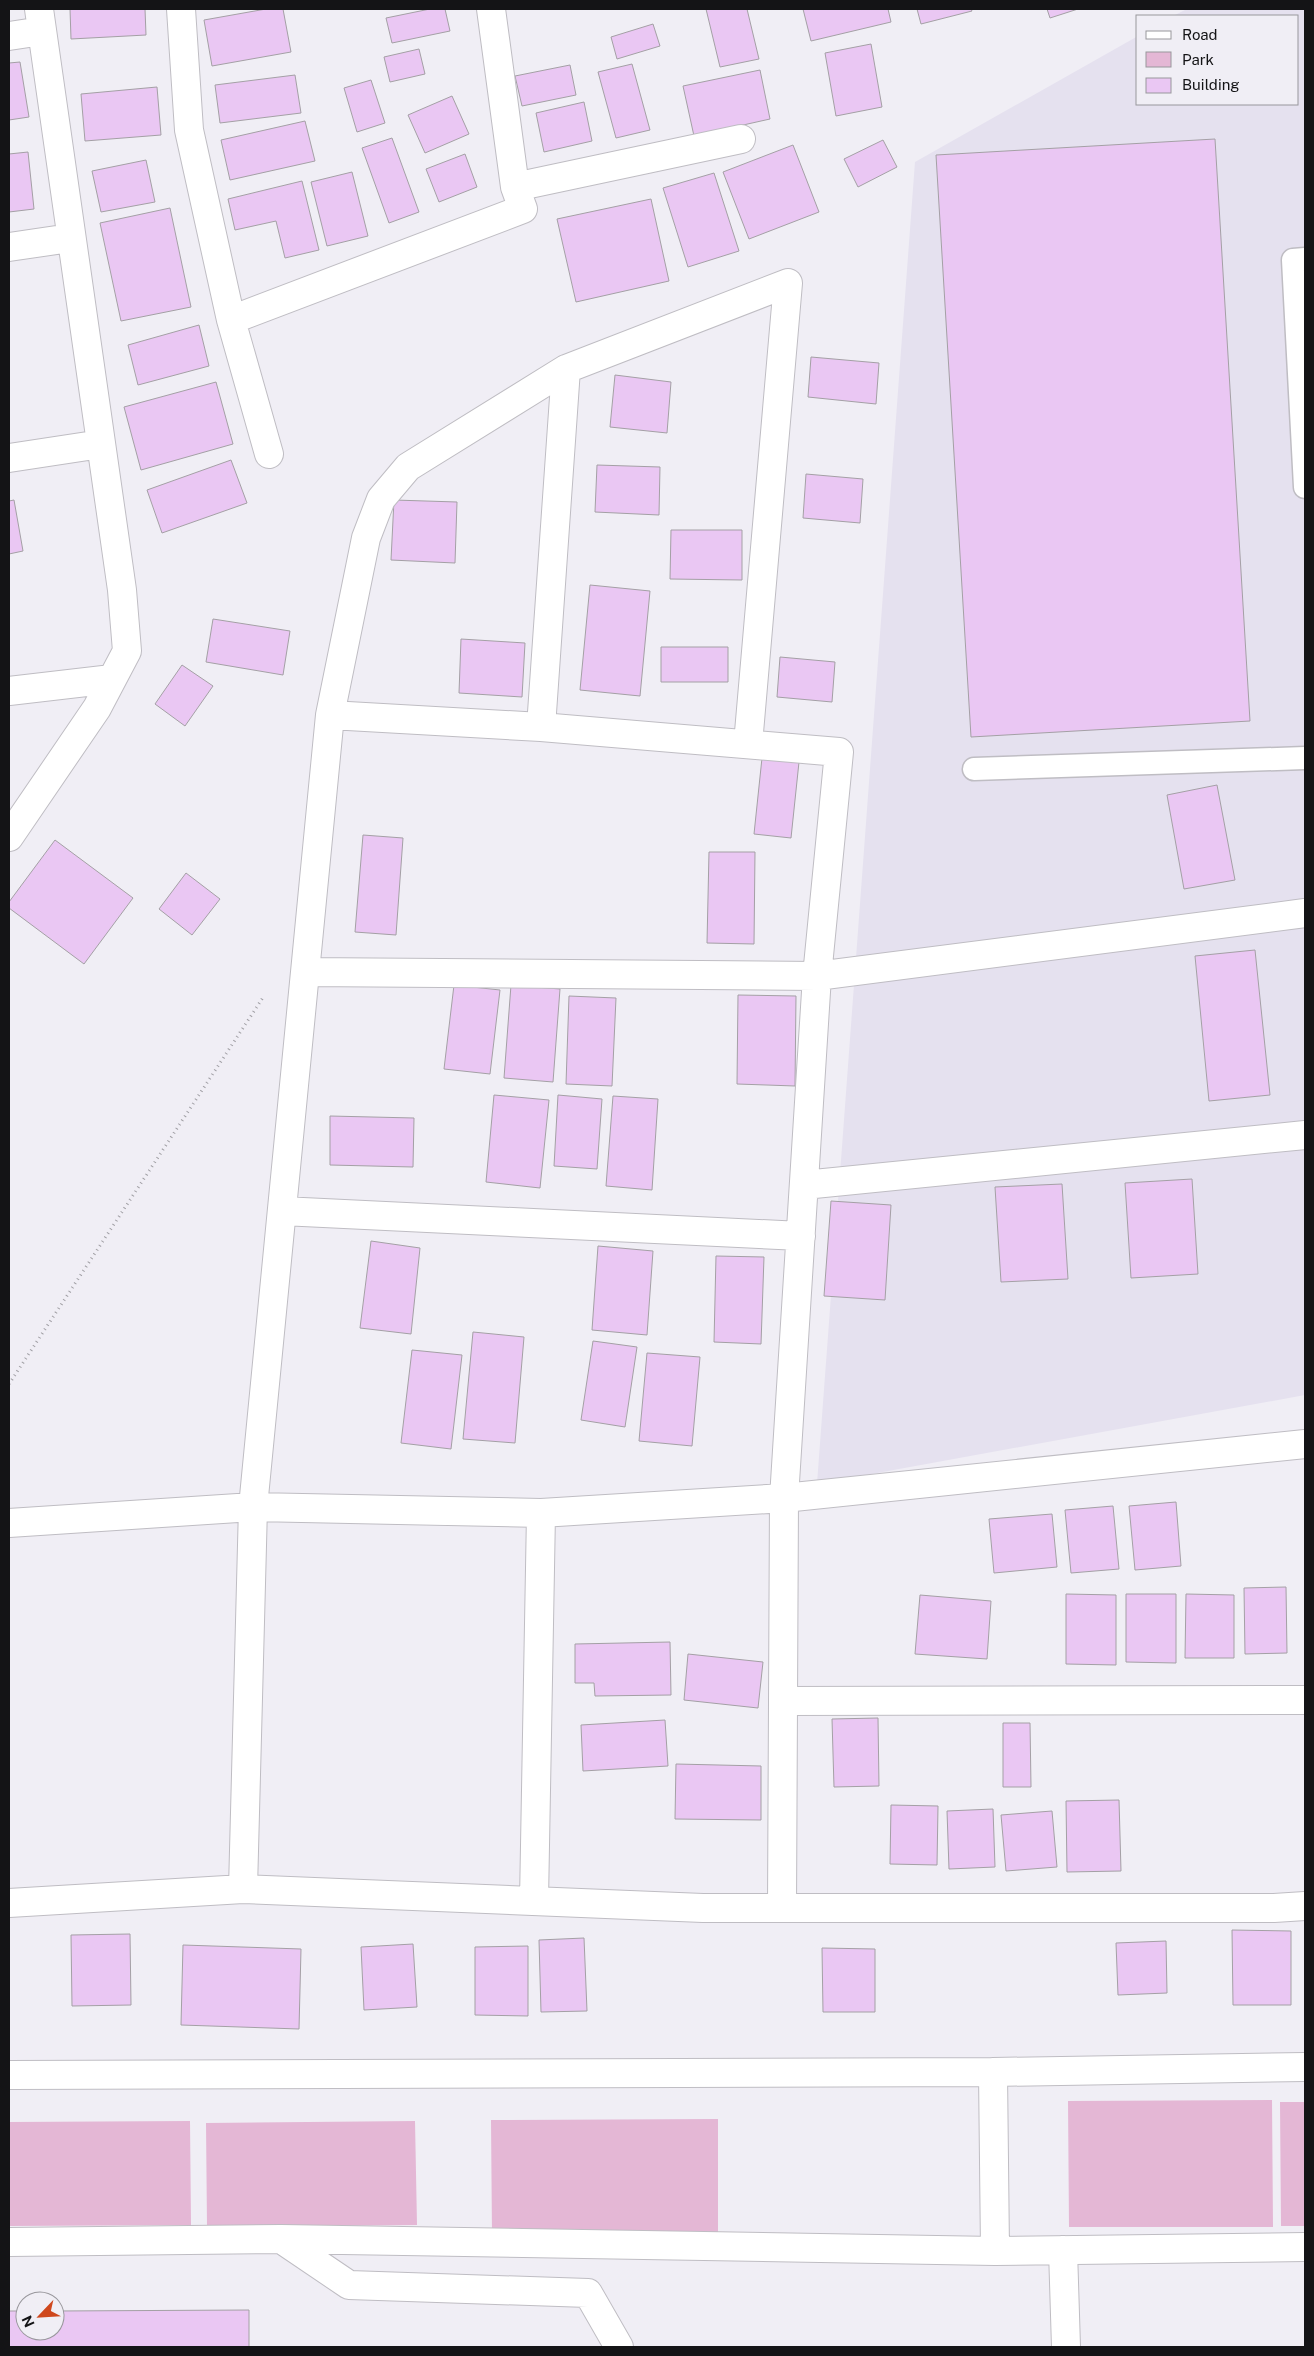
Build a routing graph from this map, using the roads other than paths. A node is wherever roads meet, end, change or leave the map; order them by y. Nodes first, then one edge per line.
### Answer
1 (181, 9) edge
2 (491, 9) edge
3 (40, 20) edge
4 (9, 36) edge
5 (741, 139) dead end
6 (515, 187) junction
7 (70, 238) junction
8 (9, 247) edge
9 (1305, 259) edge
10 (231, 320) junction
11 (566, 369) junction
12 (101, 444) junction
13 (269, 454) dead end
14 (9, 458) edge
15 (1305, 486) edge
16 (112, 679) junction
17 (9, 691) edge
18 (330, 714) junction
19 (541, 727) junction
20 (748, 744) junction
21 (1305, 758) edge
22 (974, 769) dead end
23 (9, 837) edge
24 (1305, 913) edge
25 (305, 972) junction
26 (817, 976) junction
27 (1305, 1135) edge
28 (804, 1185) junction
29 (282, 1211) junction
30 (800, 1236) junction
31 (1305, 1444) edge
32 (784, 1498) junction
33 (253, 1508) junction
34 (541, 1513) junction
35 (9, 1523) edge
36 (1305, 1700) edge
37 (784, 1701) junction
38 (243, 1889) junction
39 (534, 1901) junction
40 (9, 1903) edge
41 (1305, 1906) edge
42 (782, 1908) junction
43 (1305, 2067) edge
44 (993, 2072) junction
45 (9, 2075) edge
46 (282, 2239) junction
47 (9, 2242) edge
48 (1305, 2246) edge
49 (1063, 2250) junction
50 (995, 2252) junction
51 (619, 2347) edge
52 (1066, 2347) edge

1 - 10 street
2 - 6 street
3 - 4 street
3 - 7 street
5 - 6 street
6 - 10 street
7 - 8 street
7 - 12 street
9 - 15 lane
10 - 13 street
11 - 18 street
11 - 19 street
11 - 20 street
12 - 14 street
12 - 16 street
16 - 17 street
16 - 23 street
18 - 19 street
18 - 25 street
19 - 20 street
20 - 26 street
21 - 22 lane
24 - 26 street
25 - 26 street
25 - 29 street
26 - 28 street
27 - 28 street
28 - 30 street
29 - 30 street
29 - 33 street
30 - 32 street
31 - 32 street
32 - 34 street
32 - 37 street
33 - 34 street
33 - 35 street
33 - 38 street
34 - 39 street
36 - 37 street
37 - 42 street
38 - 39 street
38 - 40 street
39 - 42 street
41 - 42 street
43 - 44 street
44 - 45 street
44 - 50 street
46 - 47 street
46 - 50 street
46 - 51 street
48 - 49 street
49 - 50 street
49 - 52 street

